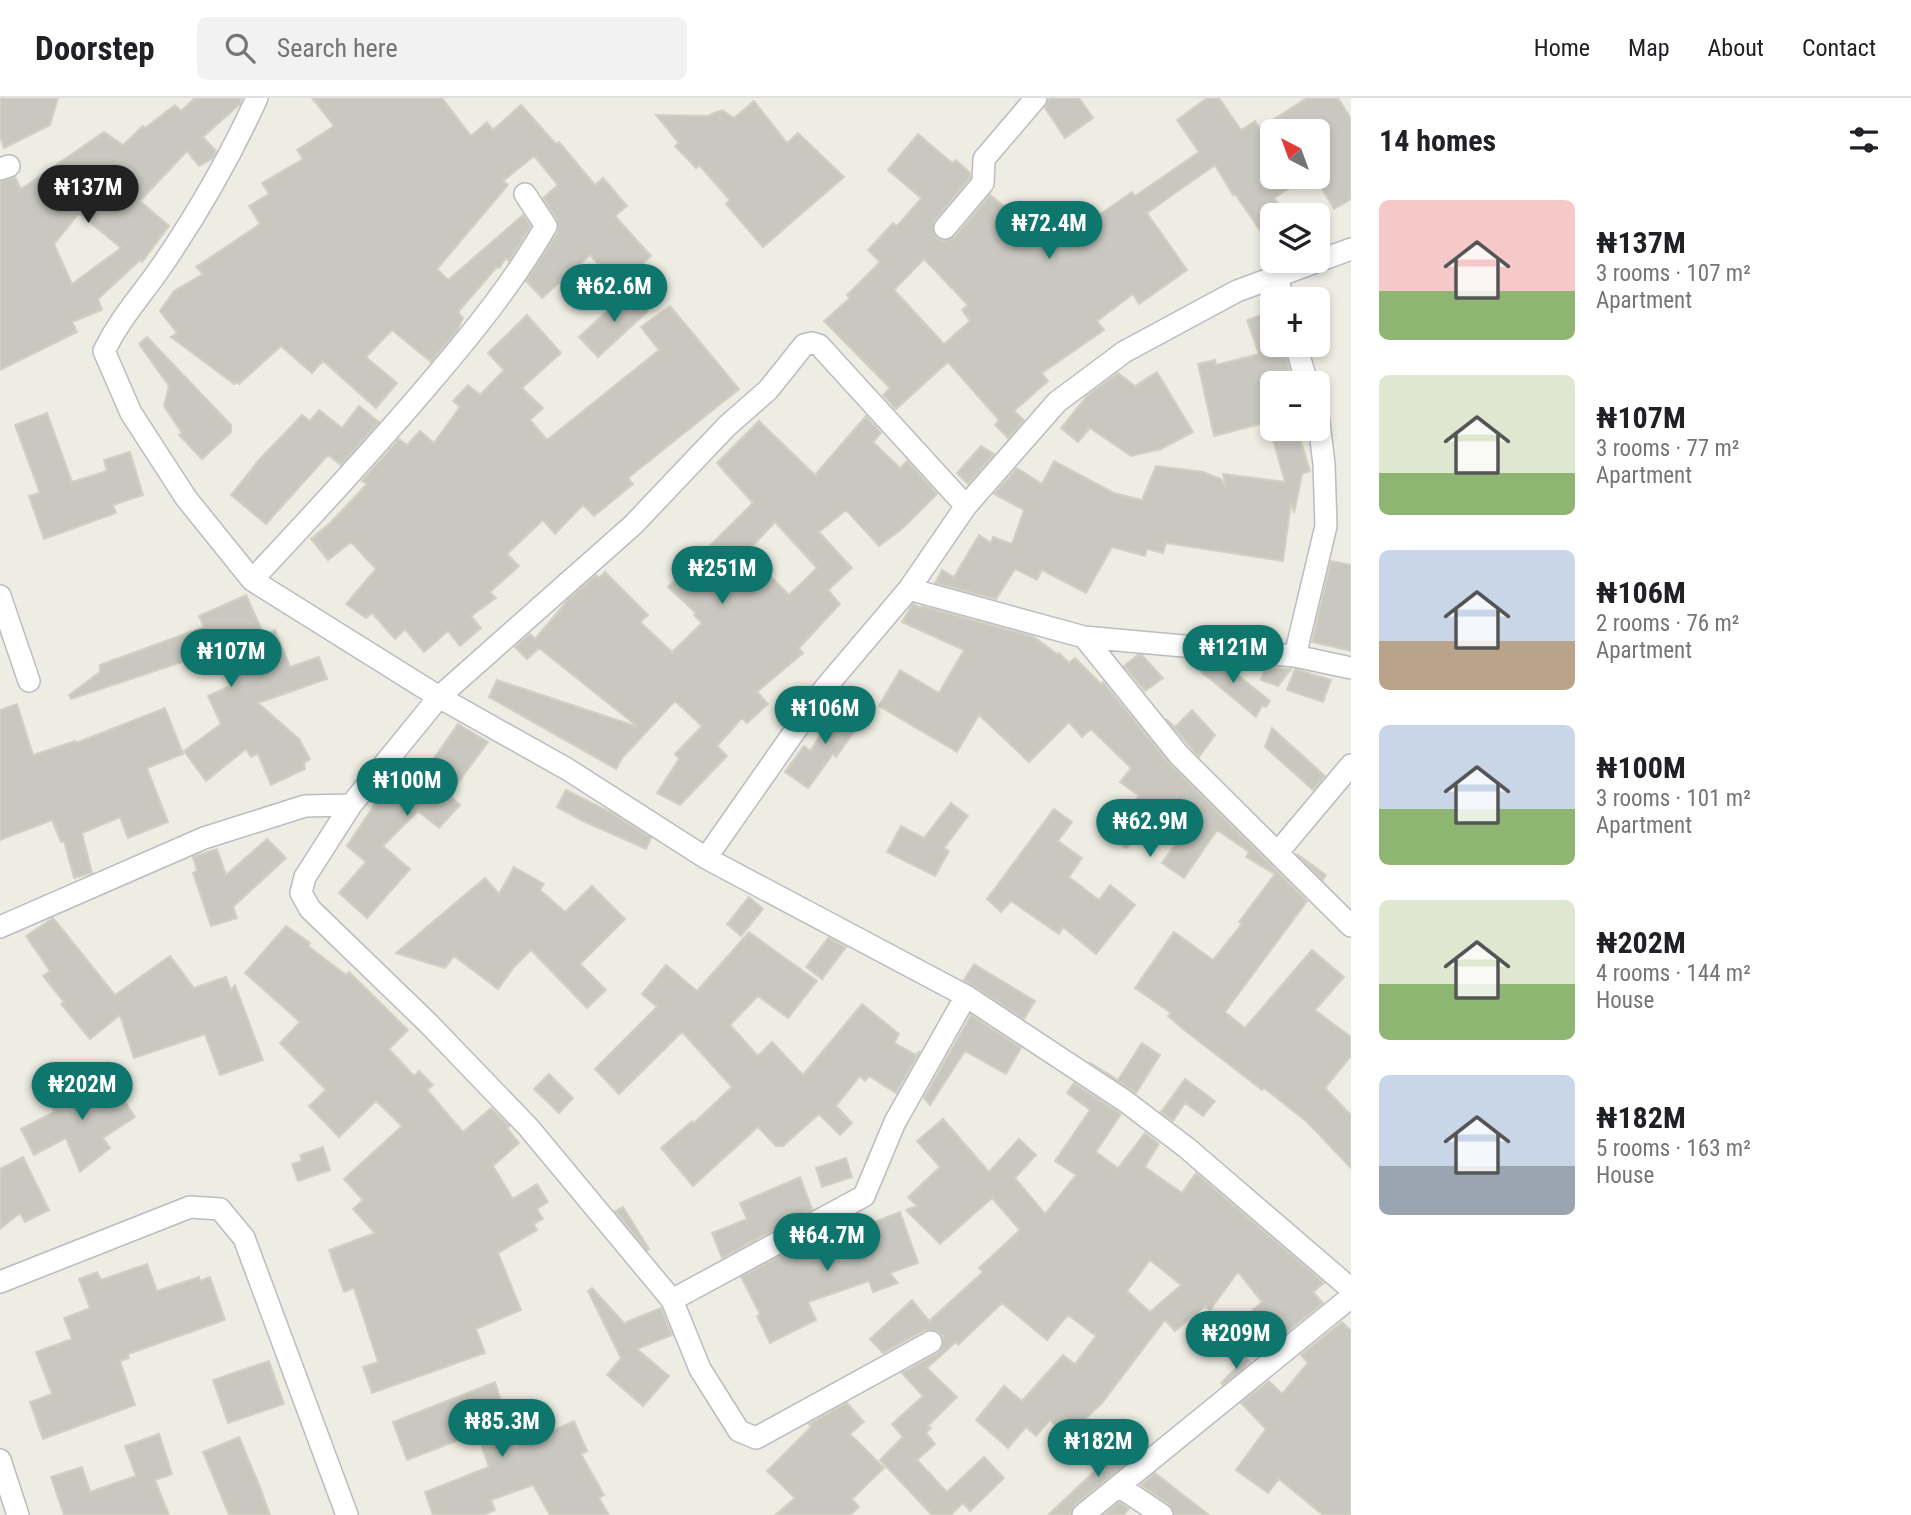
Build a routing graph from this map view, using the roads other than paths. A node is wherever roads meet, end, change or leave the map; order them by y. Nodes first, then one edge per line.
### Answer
1 (257, 98) edge
2 (1036, 98) edge
3 (525, 194) dead end
4 (945, 228) dead end
5 (1351, 249) edge
6 (1277, 275) junction
7 (1280, 287) edge
8 (1321, 441) edge
9 (966, 506) junction
10 (252, 580) junction
11 (909, 589) junction
12 (0, 596) edge
13 (1084, 637) junction
14 (1295, 656) junction
15 (1351, 667) edge
16 (29, 681) dead end
17 (439, 697) junction
18 (1351, 765) edge
19 (351, 805) junction
20 (1278, 852) junction
21 (706, 858) junction
22 (1351, 926) edge
23 (0, 927) edge
24 (966, 996) junction
25 (0, 1282) edge
26 (1351, 1289) edge
27 (1351, 1297) edge
28 (672, 1300) junction
29 (931, 1342) dead end
30 (0, 1460) edge
31 (1120, 1487) junction
32 (18, 1515) edge
33 (347, 1515) edge
34 (1083, 1515) edge
35 (1162, 1515) edge

1 - 10 street
2 - 4 street
3 - 10 street
5 - 6 street
6 - 7 street
6 - 9 street
8 - 14 street
9 - 11 street
9 - 17 street
10 - 17 street
11 - 13 street
11 - 21 street
12 - 16 street
13 - 14 street
13 - 20 street
14 - 15 street
17 - 19 street
17 - 21 street
18 - 20 street
19 - 23 street
19 - 28 street
20 - 22 street
21 - 24 street
24 - 26 street
24 - 28 street
25 - 33 street
27 - 31 street
28 - 29 street
30 - 32 street
31 - 34 street
31 - 35 street

